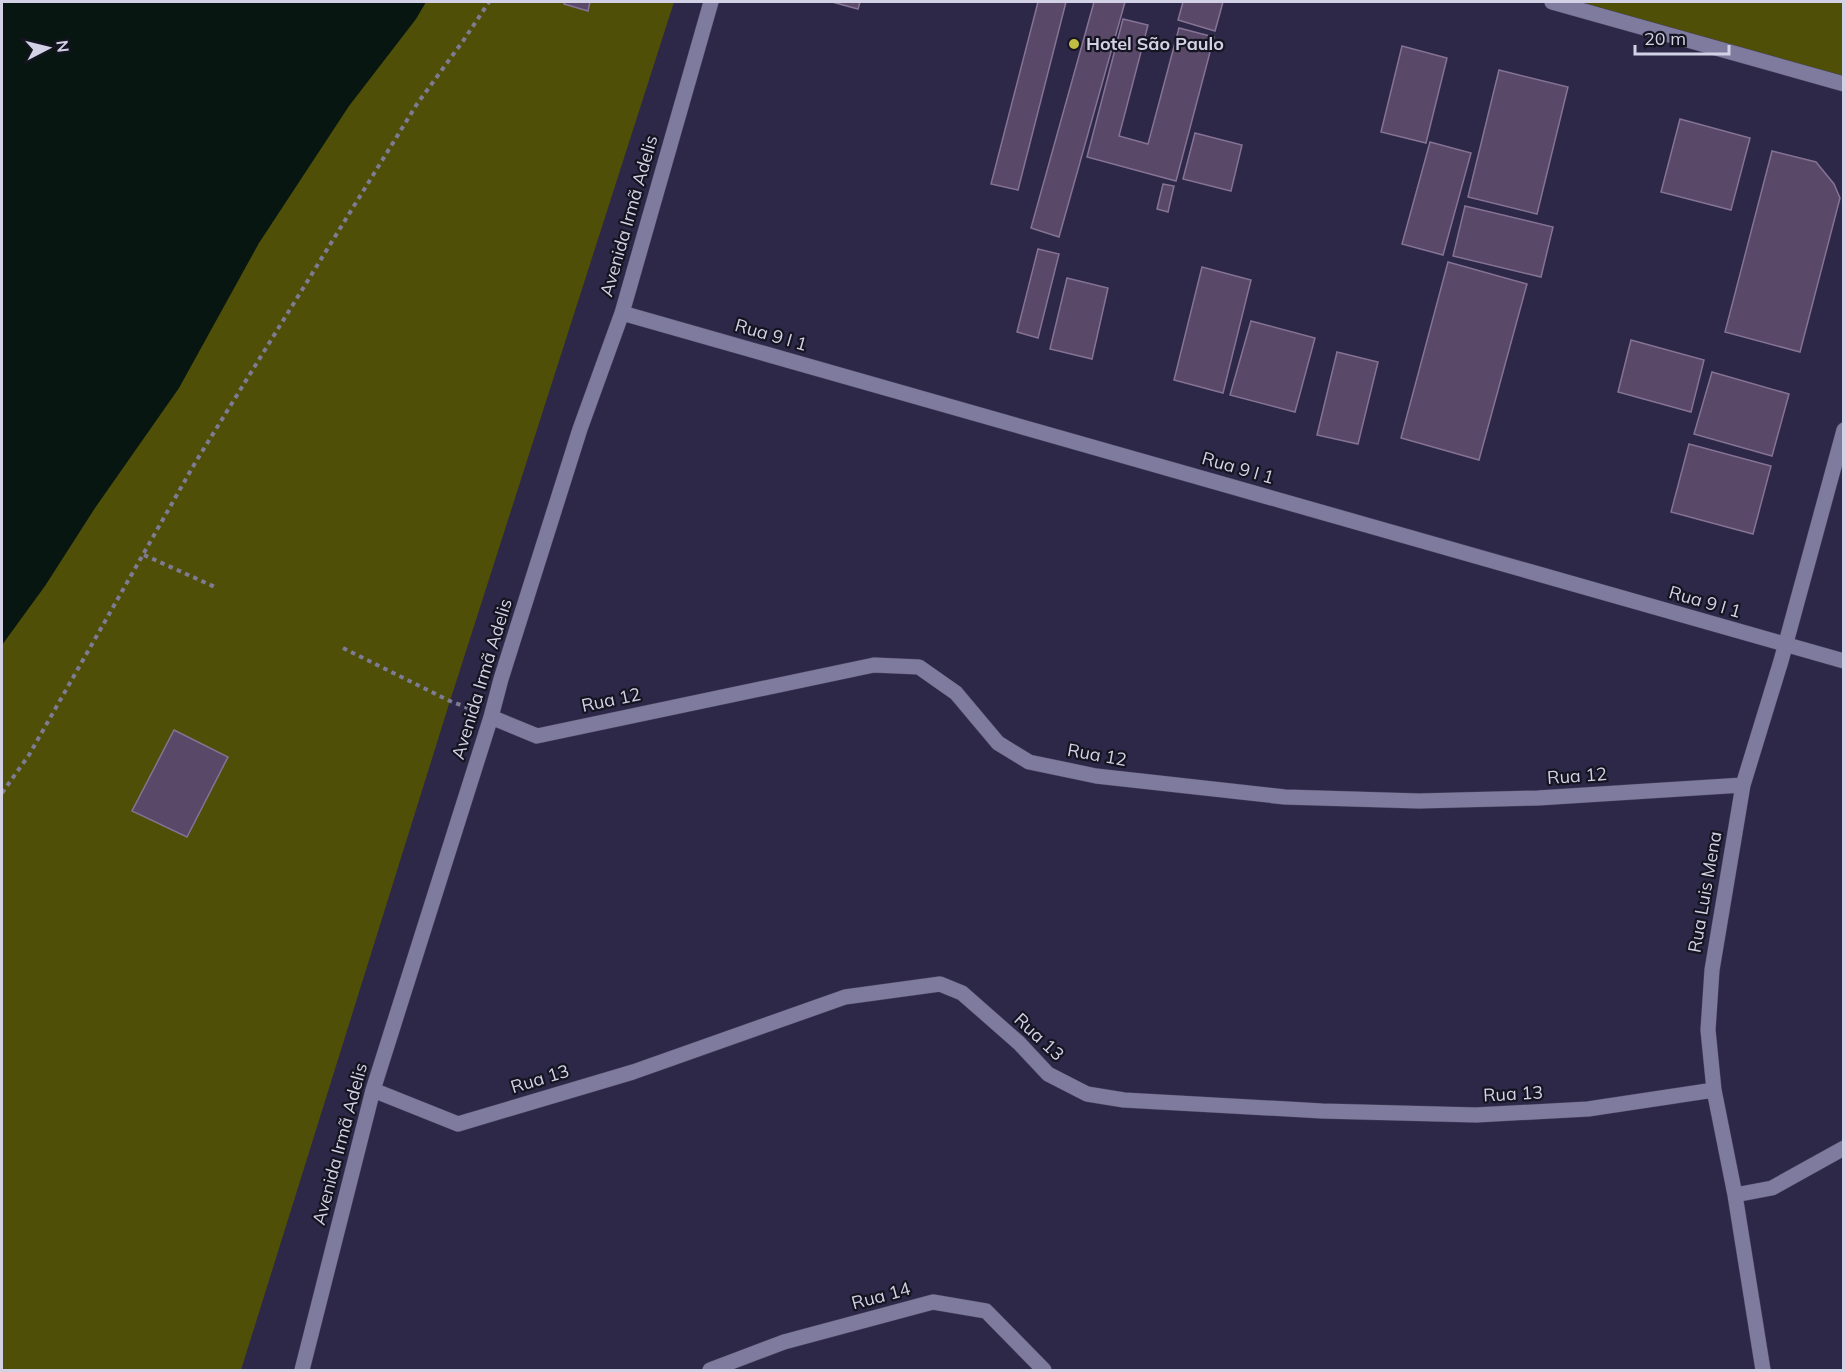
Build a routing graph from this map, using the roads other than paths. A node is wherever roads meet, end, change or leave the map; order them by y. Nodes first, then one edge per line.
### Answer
1 (711, 2) edge
2 (1552, 2) edge
3 (1844, 84) edge
4 (622, 313) junction
5 (1844, 430) edge
6 (1786, 645) junction
7 (1844, 661) edge
8 (491, 717) junction
9 (1743, 785) junction
10 (373, 1090) junction
11 (1714, 1090) junction
12 (1844, 1148) edge
13 (1735, 1195) junction
14 (302, 1371) edge
15 (710, 1371) edge
16 (1044, 1371) edge
17 (1762, 1371) edge

1 - 4 street, Avenida Irmã Adelis
2 - 3 street
4 - 6 street, Rua 9 I 1
4 - 8 street, Avenida Irmã Adelis
5 - 6 street, Rua Luis Mena
6 - 7 street, Rua 9 I 1
6 - 9 street, Rua Luis Mena
8 - 9 street, Rua 12
8 - 10 street, Avenida Irmã Adelis
9 - 11 street, Rua Luis Mena
10 - 11 street, Rua 13
10 - 14 street, Avenida Irmã Adelis
11 - 13 street, Rua Luis Mena
12 - 13 street
13 - 17 street, Rua Luis Mena
15 - 16 street, Rua 14

